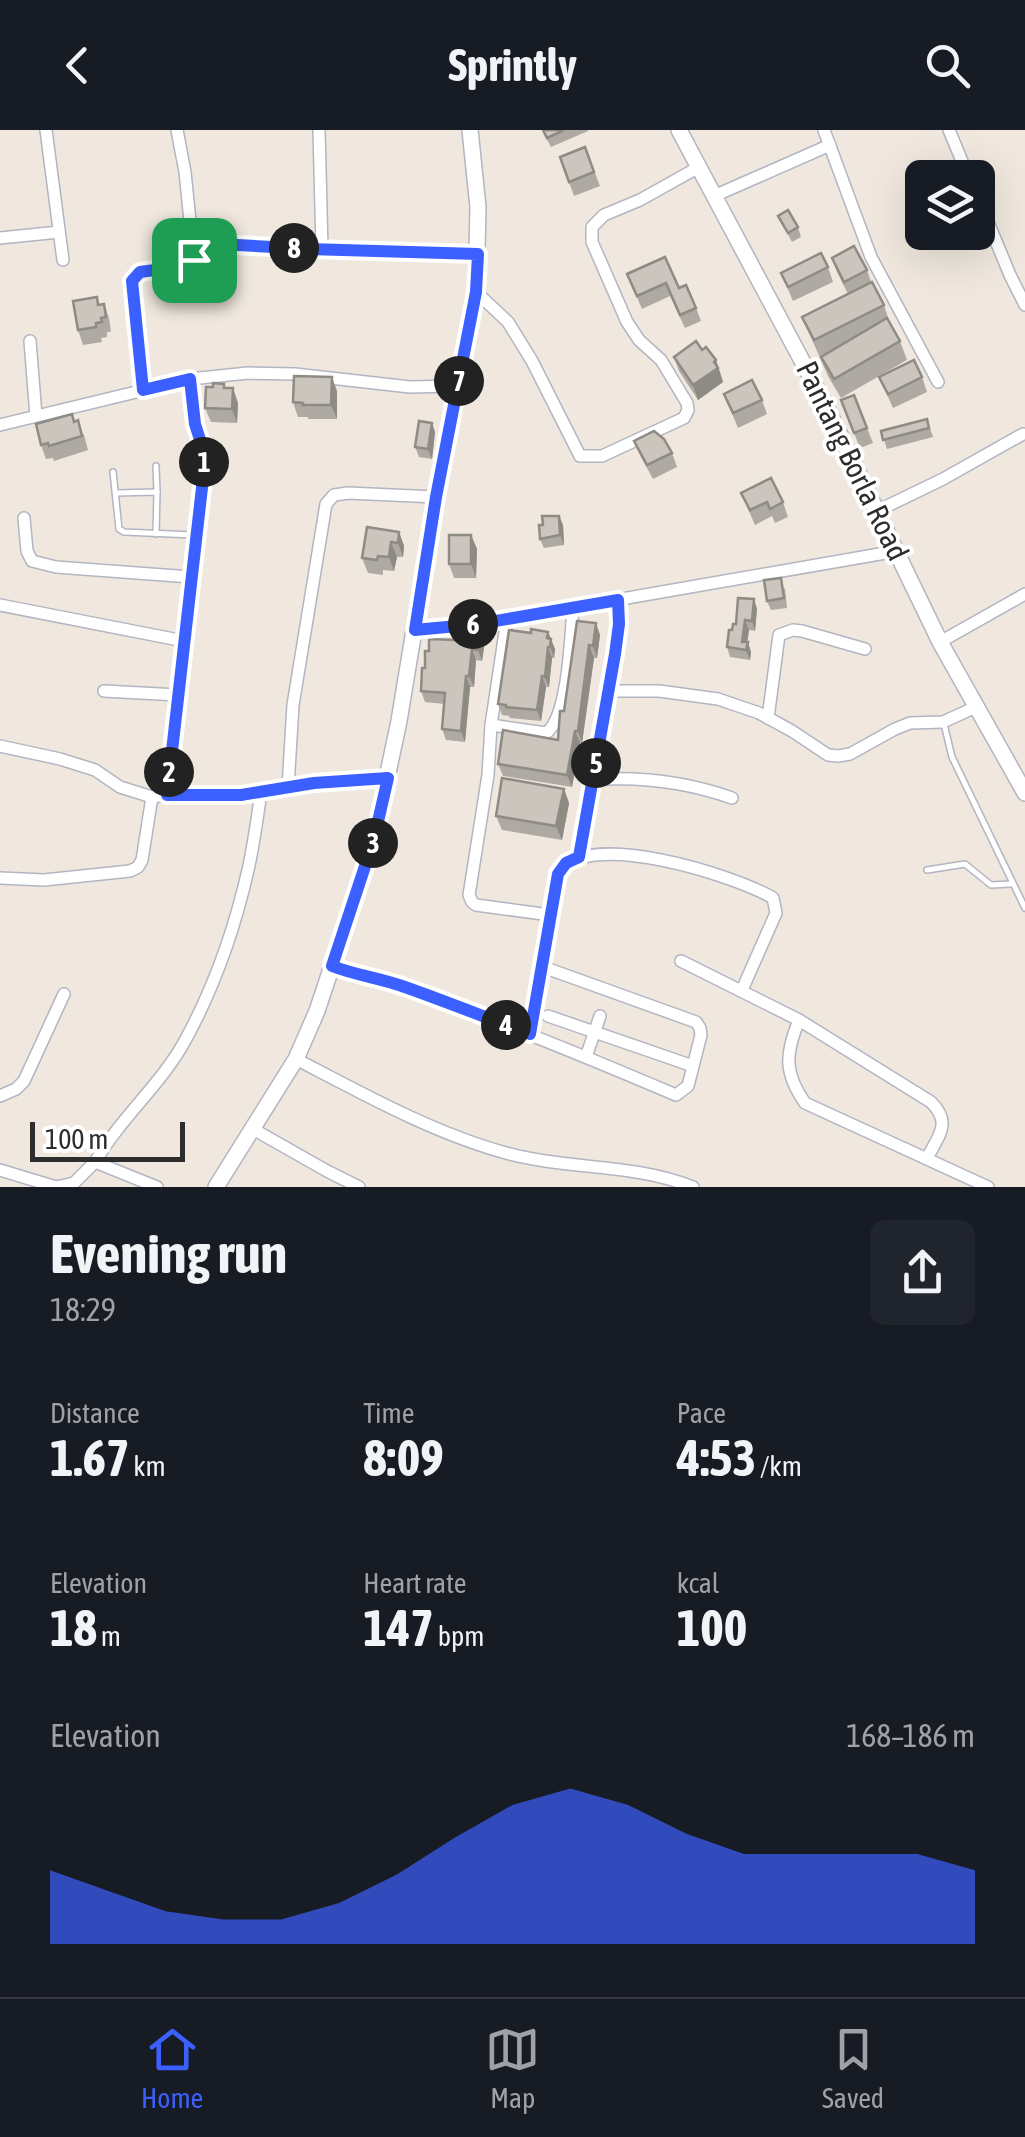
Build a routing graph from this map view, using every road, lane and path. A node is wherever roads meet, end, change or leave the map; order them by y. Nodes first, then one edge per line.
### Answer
1 (46, 130) edge
2 (178, 130) edge
3 (319, 130) edge
4 (470, 130) edge
5 (679, 130) edge
6 (824, 130) edge
7 (949, 130) edge
8 (830, 145) junction
9 (962, 160) edge
10 (699, 168) junction
11 (714, 196) junction
12 (59, 232) junction
13 (0, 238) edge
14 (995, 239) edge
15 (192, 246) junction
16 (322, 249) junction
17 (478, 254) junction
18 (63, 260) dead end
19 (476, 292) junction
20 (1025, 305) edge
21 (30, 341) dead end
22 (190, 379) junction
23 (938, 382) dead end
24 (458, 386) junction
25 (143, 390) junction
26 (36, 416) junction
27 (0, 425) edge
28 (1023, 434) edge
29 (156, 466) dead end
30 (113, 472) dead end
31 (157, 492) junction
32 (116, 493) junction
33 (436, 497) junction
34 (877, 511) junction
35 (24, 518) dead end
36 (156, 534) junction
37 (197, 536) junction
38 (897, 551) junction
39 (190, 578) junction
40 (1025, 594) edge
41 (618, 600) junction
42 (0, 606) edge
43 (574, 607) junction
44 (508, 619) junction
45 (415, 630) junction
46 (184, 641) junction
47 (940, 642) junction
48 (865, 649) dead end
49 (104, 691) dead end
50 (609, 691) junction
51 (178, 696) junction
52 (978, 706) junction
53 (768, 718) junction
54 (944, 722) junction
55 (491, 726) junction
56 (0, 746) edge
57 (388, 778) junction
58 (592, 780) junction
59 (288, 787) junction
60 (1025, 792) edge
61 (261, 793) junction
62 (167, 795) junction
63 (152, 798) junction
64 (732, 798) dead end
65 (579, 857) junction
66 (927, 870) dead end
67 (0, 878) edge
68 (1012, 884) junction
69 (1025, 908) edge
70 (550, 915) junction
71 (681, 960) dead end
72 (332, 966) junction
73 (543, 966) junction
74 (742, 990) junction
75 (64, 994) dead end
76 (548, 1016) dead end
77 (600, 1016) dead end
78 (799, 1020) junction
79 (594, 1033) junction
80 (530, 1034) junction
81 (586, 1057) junction
82 (296, 1060) junction
83 (693, 1066) junction
84 (0, 1096) edge
85 (252, 1129) junction
86 (927, 1158) junction
87 (95, 1162) junction
88 (0, 1170) edge
89 (333, 1181) edge
90 (157, 1187) edge
91 (216, 1187) edge
92 (360, 1187) edge
93 (693, 1187) edge
94 (988, 1187) edge

1 - 12 street
2 - 15 street
3 - 16 street
4 - 17 street
5 - 10 street, Pantang Borla Road
6 - 8 street
7 - 9 street
8 - 11 street
8 - 23 street
10 - 11 street, Pantang Borla Road
10 - 19 street
11 - 34 street, Pantang Borla Road
12 - 13 street
12 - 18 street
14 - 20 street
15 - 16 street
15 - 25 street
16 - 17 street
17 - 19 street
19 - 24 street
21 - 26 street
22 - 24 street
22 - 25 street
22 - 37 street
24 - 33 street
25 - 26 street
26 - 27 street
28 - 34 street
29 - 31 lane
30 - 32 lane
31 - 32 lane
31 - 36 lane
32 - 36 lane
33 - 45 street
33 - 59 street
34 - 38 street, Pantang Borla Road
35 - 39 street
36 - 37 lane
37 - 39 street
38 - 41 street
38 - 47 street, Pantang Borla Road
39 - 46 street
40 - 47 street
41 - 43 street
41 - 50 street
42 - 46 street
43 - 44 street
43 - 55 street
44 - 45 street
44 - 55 street
45 - 57 street
46 - 51 street
47 - 52 street, Pantang Borla Road
48 - 53 street
49 - 51 street
50 - 53 street
50 - 58 street
51 - 62 street
52 - 54 street
52 - 60 street, Pantang Borla Road
53 - 54 street
54 - 68 lane
55 - 70 street
56 - 63 street
57 - 59 street
57 - 72 street
58 - 64 street
58 - 65 street
59 - 61 street
61 - 62 street
61 - 87 street
62 - 63 street
63 - 67 street
65 - 70 street
65 - 74 street
66 - 68 lane
68 - 69 lane
70 - 73 street
71 - 74 street
72 - 80 street
72 - 82 street
73 - 80 street
73 - 83 street
74 - 78 street
75 - 84 street
76 - 79 street
77 - 79 street
78 - 86 street
78 - 86 street
79 - 81 street
79 - 83 street
80 - 81 street
81 - 83 street
82 - 85 street
82 - 93 street
85 - 89 street
85 - 91 street
86 - 94 street
87 - 88 street
87 - 90 street
89 - 92 street

